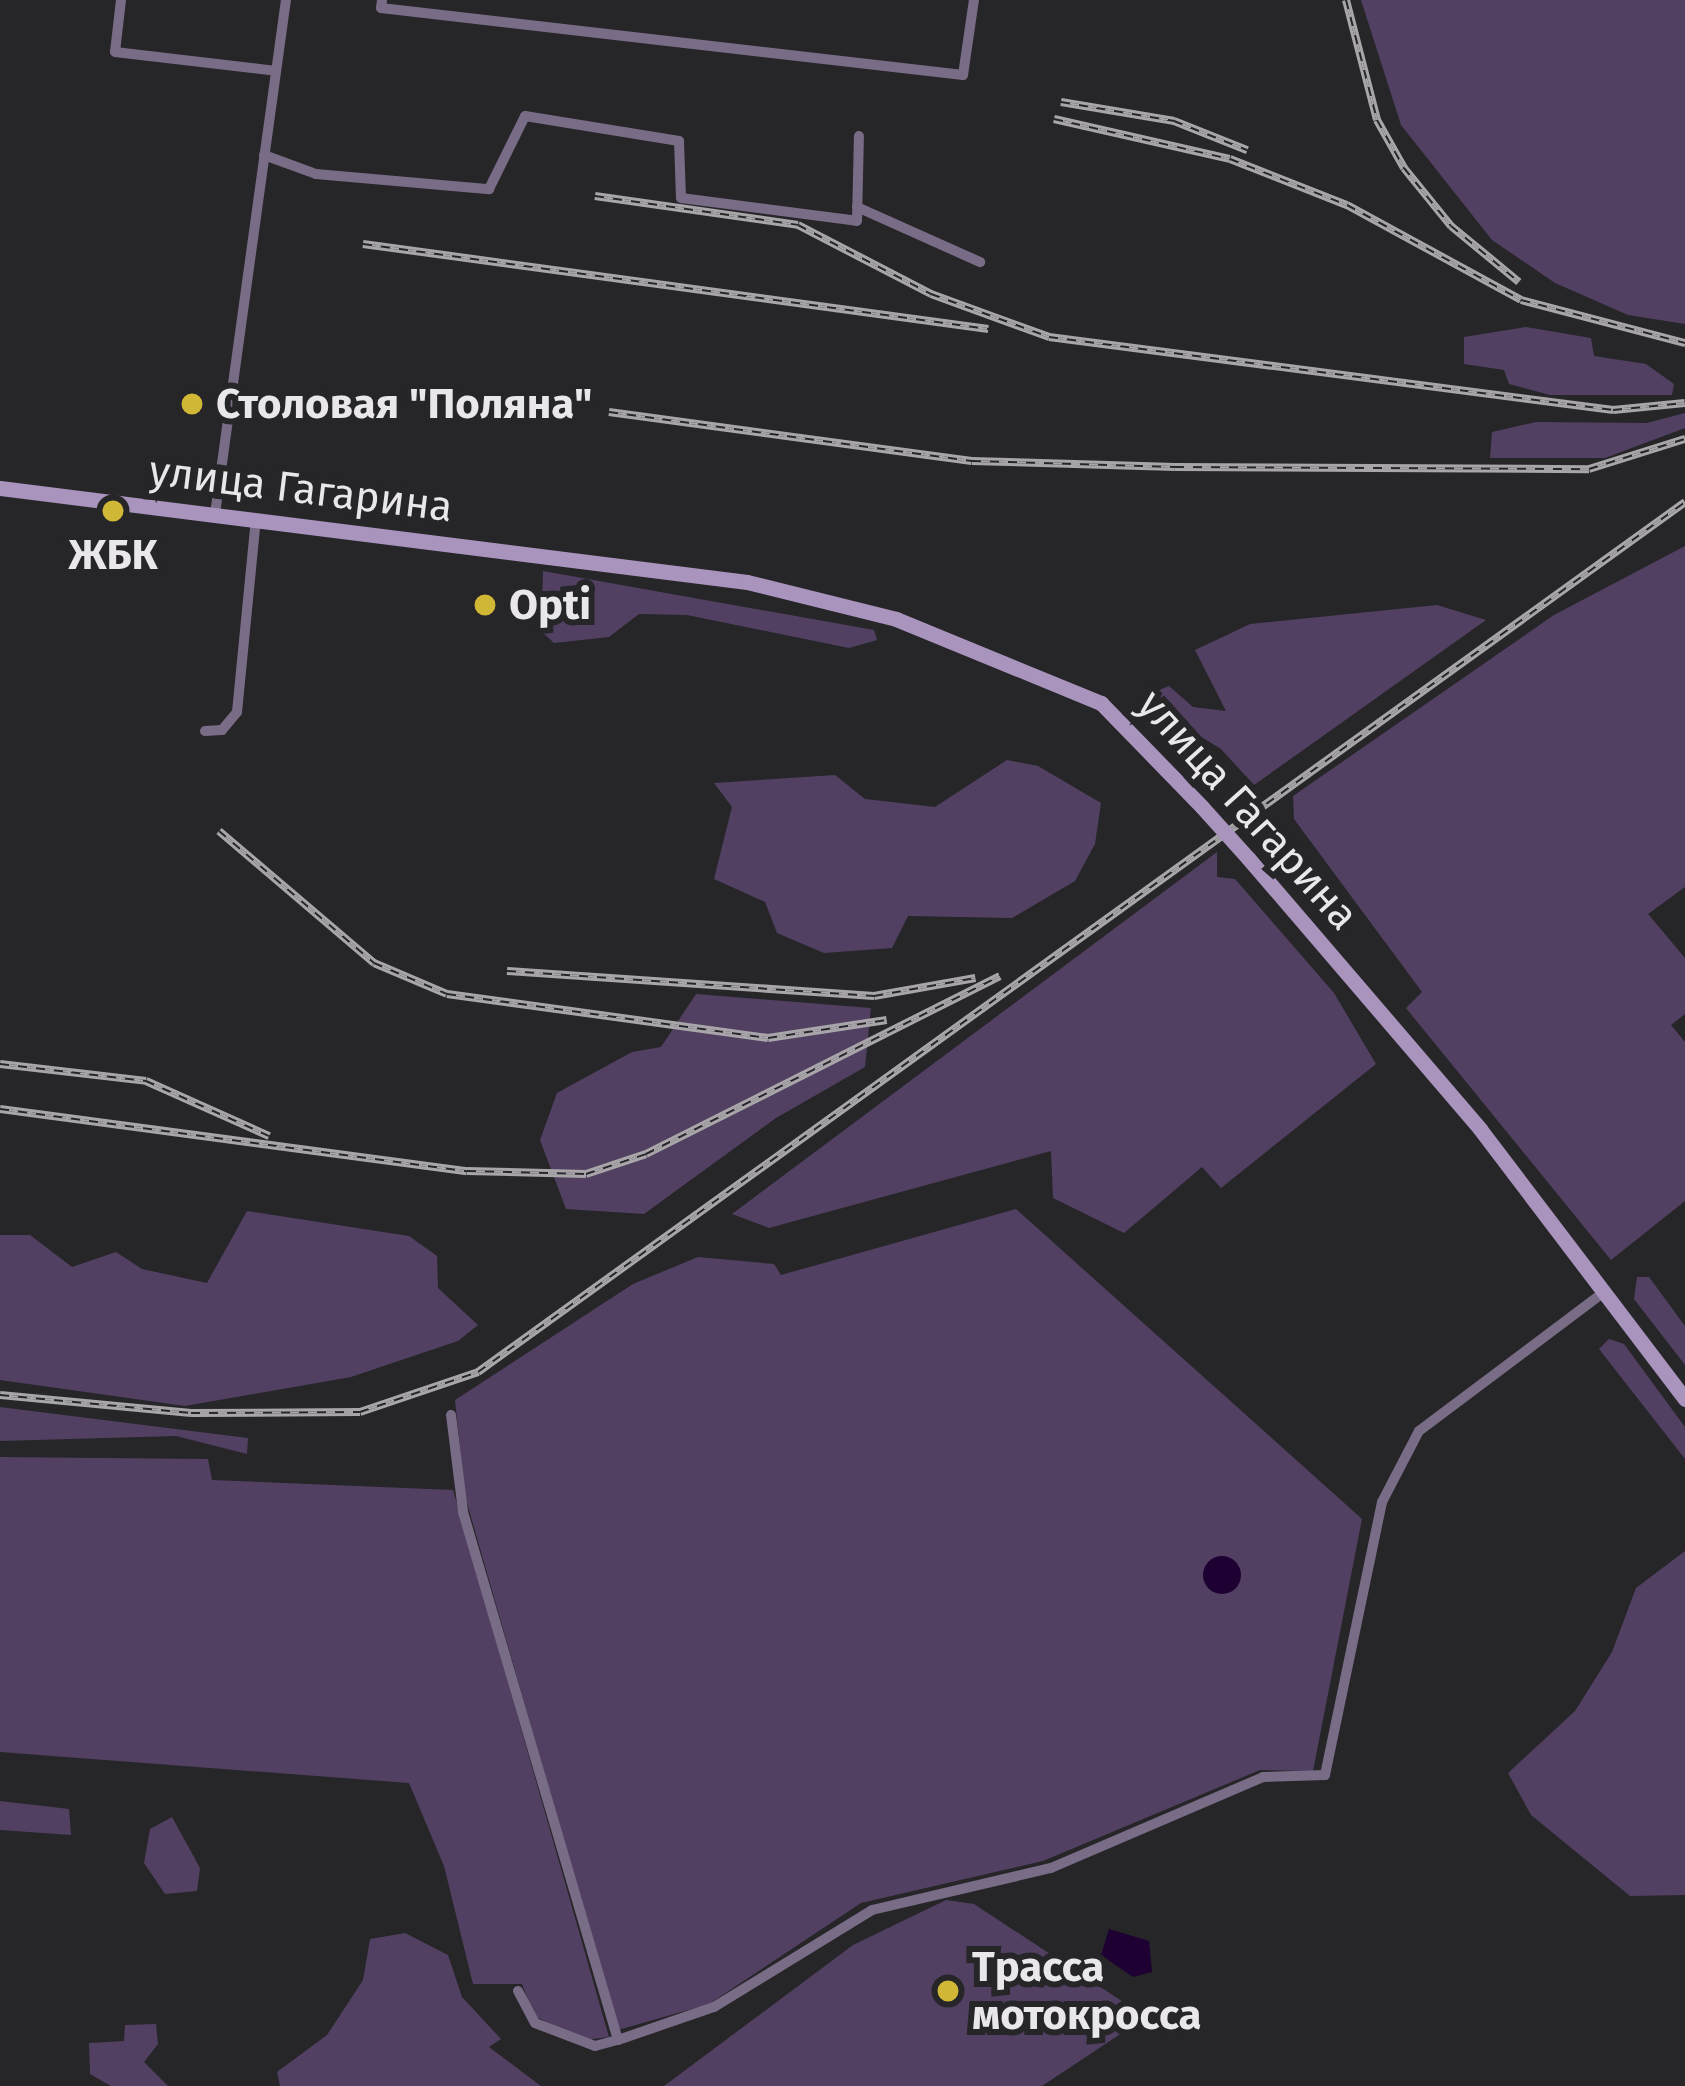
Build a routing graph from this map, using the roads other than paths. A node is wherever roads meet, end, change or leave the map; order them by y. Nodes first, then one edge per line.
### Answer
1 (121, 0) edge
2 (286, 0) edge
3 (382, 0) edge
4 (974, 0) edge
5 (276, 71) junction
6 (860, 136) dead end
7 (264, 155) junction
8 (857, 207) junction
9 (980, 262) dead end
10 (0, 488) edge
11 (215, 514) junction
12 (256, 519) junction
13 (205, 731) dead end
14 (1604, 1292) junction
15 (1685, 1399) edge
16 (451, 1415) dead end
17 (518, 1991) dead end
18 (618, 2040) junction

1 - 5 street
2 - 5 street
3 - 4 street
5 - 7 street
6 - 8 street
7 - 8 street
7 - 11 street
8 - 9 street
10 - 11 main road, улица Гагарина
11 - 12 main road, улица Гагарина
12 - 13 street
12 - 14 main road, улица Гагарина, bridge
14 - 15 main road, улица Гагарина
14 - 18 street
16 - 18 street
17 - 18 street

